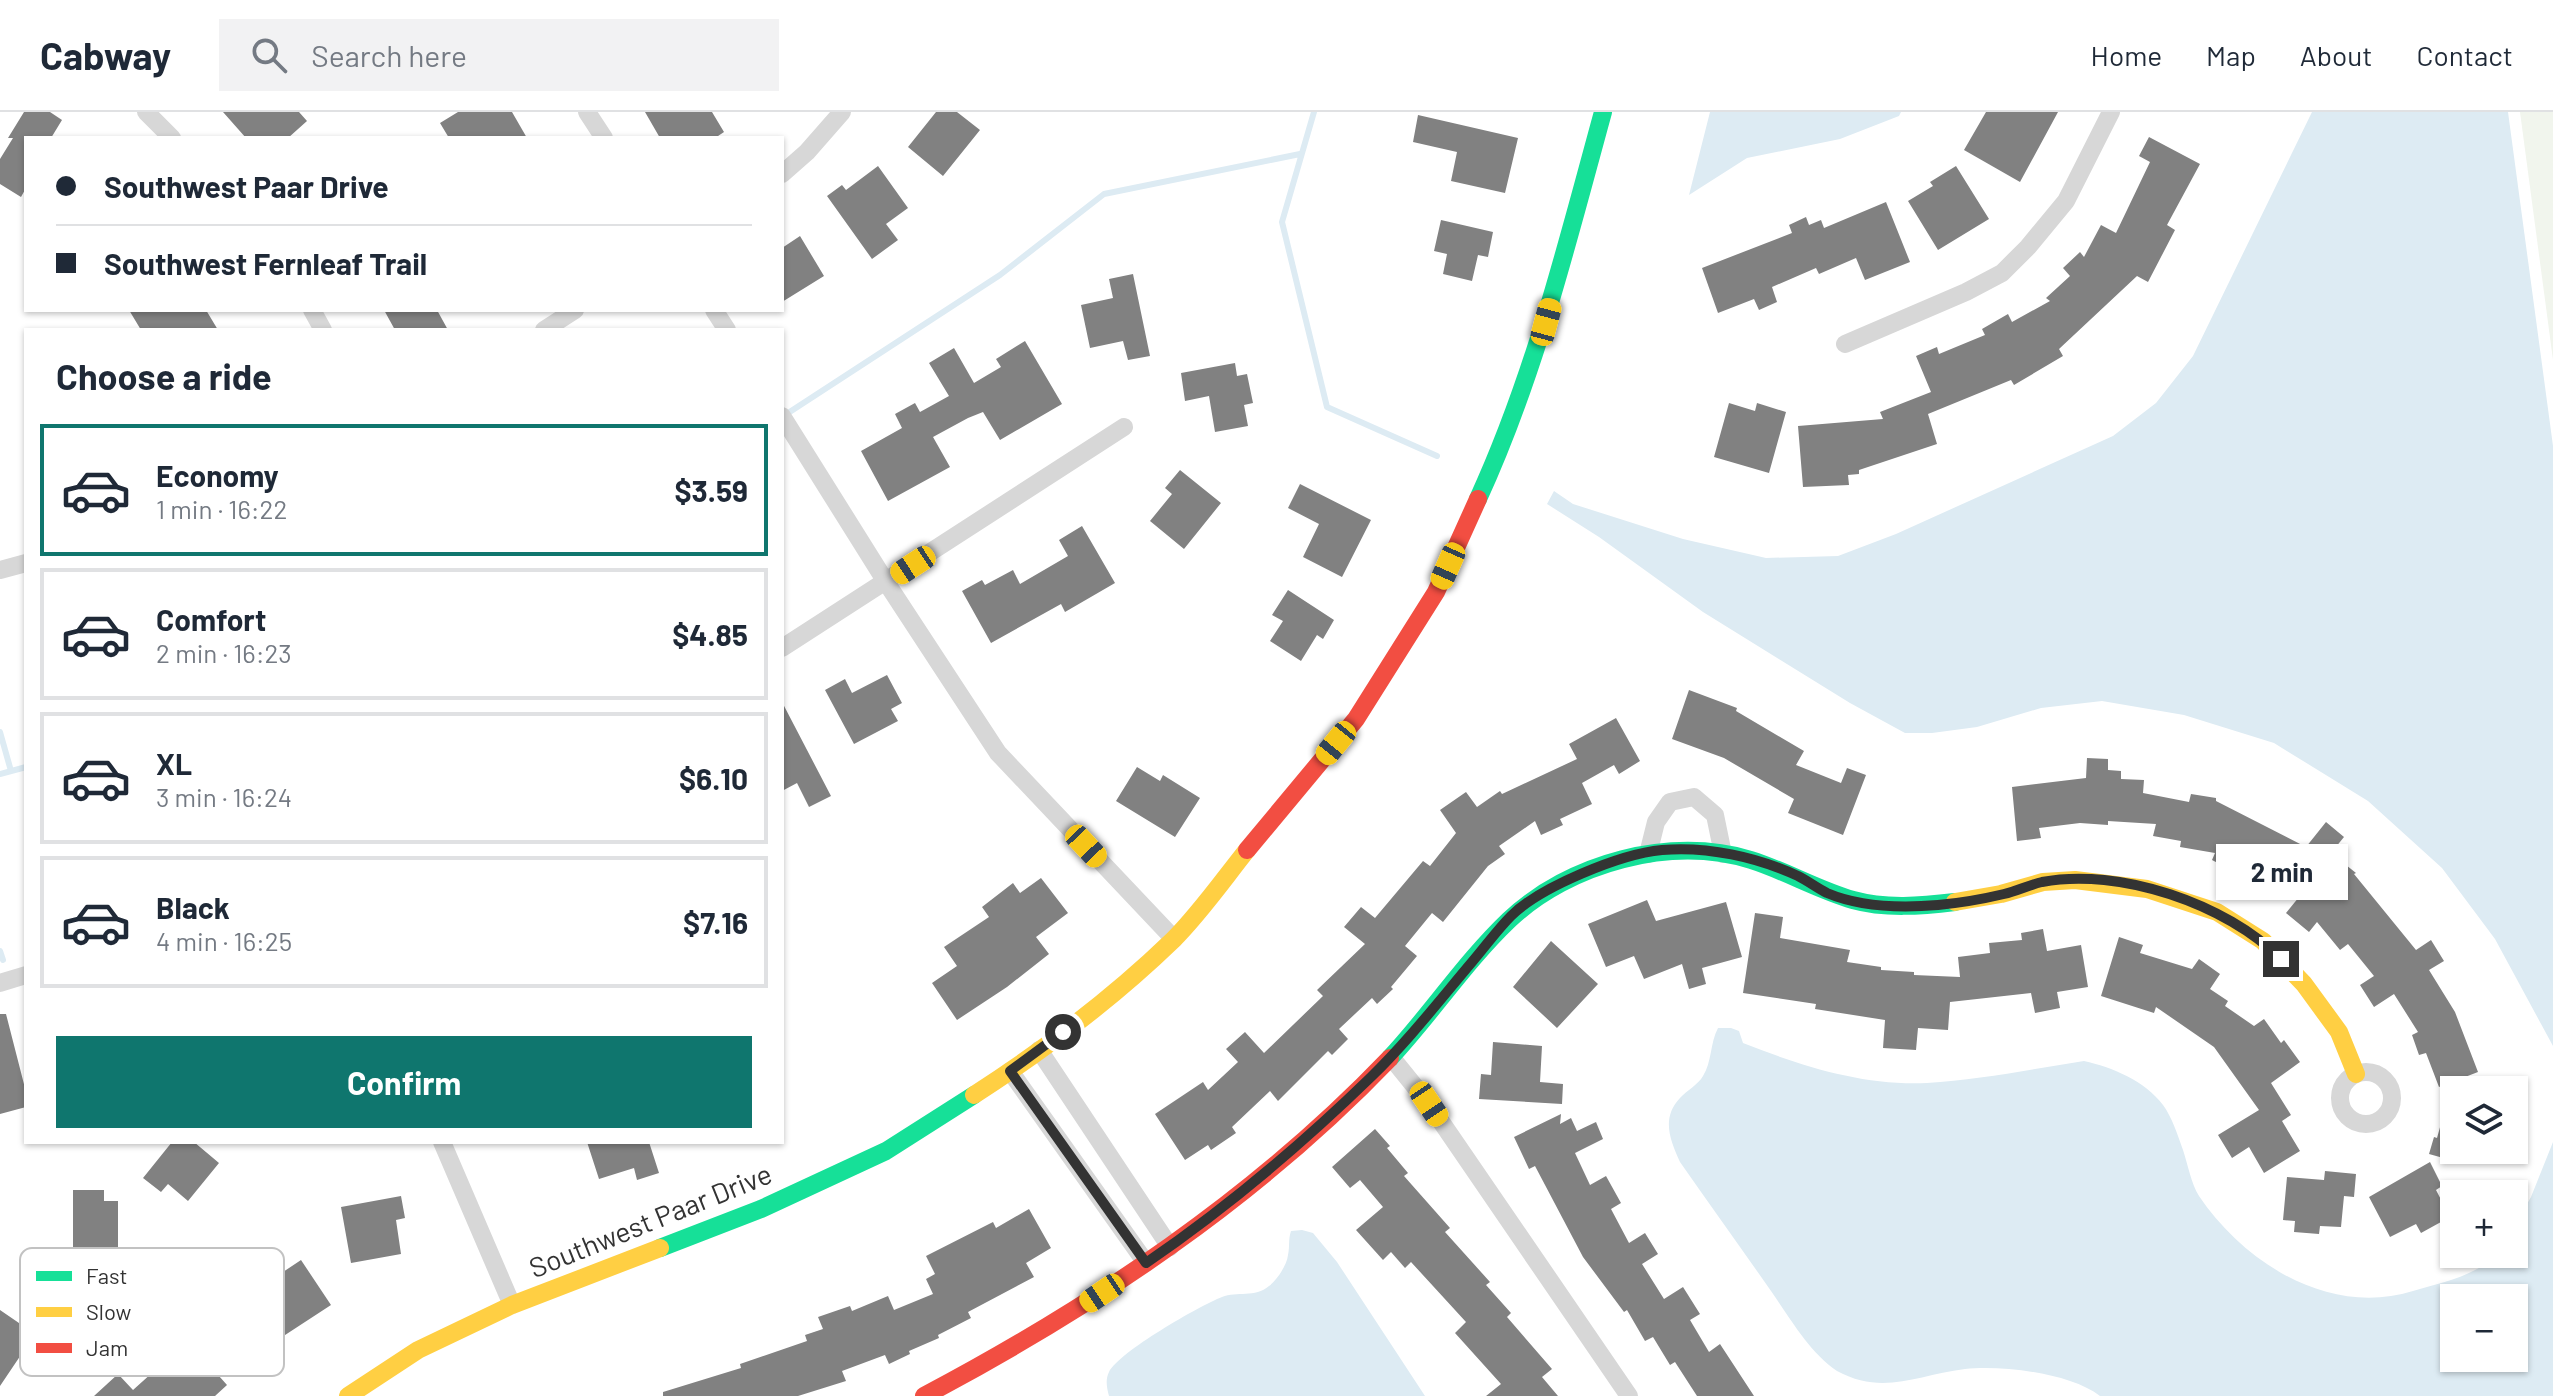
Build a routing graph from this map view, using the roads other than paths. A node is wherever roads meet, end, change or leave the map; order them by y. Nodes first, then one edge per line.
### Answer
1 (146, 112) edge
2 (587, 112) edge
3 (842, 112) edge
4 (1603, 112) edge
5 (2111, 112) edge
6 (170, 136) edge
7 (603, 136) edge
8 (784, 172) edge
9 (572, 312) edge
10 (547, 328) edge
11 (1845, 344) dead end
12 (784, 419) edge
13 (1124, 427) dead end
14 (24, 564) edge
15 (0, 570) edge
16 (886, 582) junction
17 (784, 647) edge
18 (1648, 854) junction
19 (1723, 854) junction
20 (1174, 939) junction
21 (24, 976) edge
22 (0, 983) edge
23 (1039, 1050) junction
24 (1391, 1057) junction
25 (1010, 1071) junction
26 (2356, 1074) dead end
27 (443, 1144) edge
28 (1170, 1247) junction
29 (1146, 1263) junction
30 (512, 1305) junction
31 (348, 1396) edge
32 (924, 1396) edge
33 (1629, 1396) edge

1 - 6 street
2 - 7 street
3 - 8 street
4 - 20 street, Southwest Paar Drive
5 - 11 street
9 - 10 street
12 - 16 street
13 - 16 street
14 - 15 street
16 - 17 street
16 - 20 street
18 - 19 street
18 - 19 street
18 - 24 street
19 - 26 street
20 - 23 street, Southwest Paar Drive
21 - 22 street
23 - 25 street, Southwest Paar Drive
23 - 28 street
24 - 28 street
24 - 33 street
25 - 29 street
25 - 30 street, Southwest Paar Drive
27 - 30 street
28 - 29 street
29 - 32 street
30 - 31 street, Southwest Paar Drive

